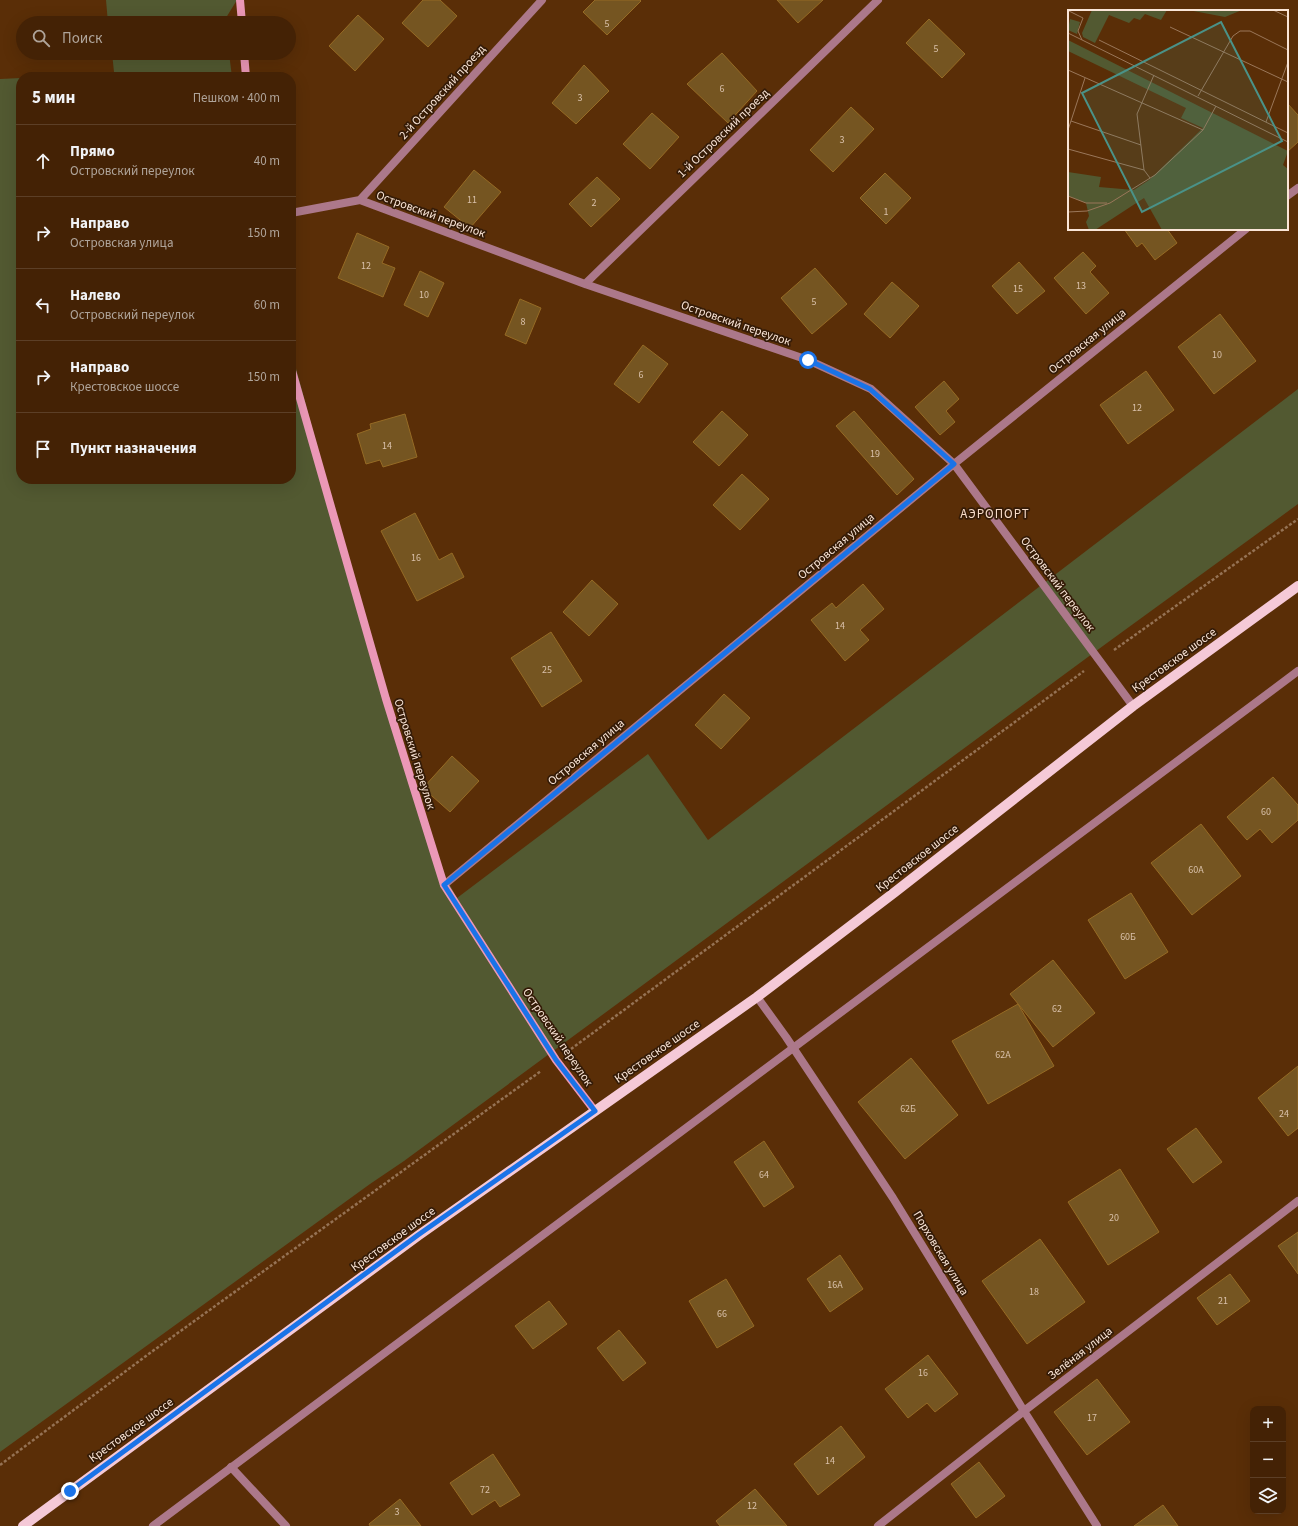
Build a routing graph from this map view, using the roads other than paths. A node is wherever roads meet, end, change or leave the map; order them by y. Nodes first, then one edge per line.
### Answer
1 (240, 0) edge
2 (542, 0) edge
3 (878, 0) edge
4 (241, 16) edge
5 (245, 60) edge
6 (246, 72) edge
7 (1298, 188) edge
8 (1288, 195) edge
9 (360, 200) junction
10 (296, 213) edge
11 (1245, 230) edge
12 (585, 284) junction
13 (296, 384) edge
14 (954, 464) junction
15 (1298, 586) edge
16 (1298, 671) edge
17 (1133, 706) junction
18 (444, 885) junction
19 (757, 997) junction
20 (793, 1048) junction
21 (595, 1111) junction
22 (1298, 1201) edge
23 (1024, 1411) junction
24 (231, 1467) junction
25 (23, 1526) edge
26 (153, 1526) edge
27 (286, 1526) edge
28 (878, 1526) edge
29 (1097, 1526) edge

1 - 4 street
2 - 9 street, 2-й Островский проезд
3 - 12 street, 1-й Островский проезд
5 - 6 street
7 - 8 street
9 - 10 street, Островский переулок
9 - 12 street, Островский переулок
11 - 14 street, Островская улица
12 - 14 street, Островский переулок
13 - 18 street, Островский переулок
14 - 17 street, Островский переулок
14 - 18 street, Островская улица
15 - 17 main road, Крестовское шоссе
16 - 20 street
17 - 19 main road, Крестовское шоссе
18 - 21 street, Островский переулок
19 - 20 street, Порховская улица
19 - 21 main road, Крестовское шоссе
20 - 23 street, Порховская улица
20 - 24 street
21 - 25 main road, Крестовское шоссе
22 - 23 street, Зелёная улица
23 - 28 street, Зелёная улица
23 - 29 street, Порховская улица
24 - 26 street
24 - 27 street

